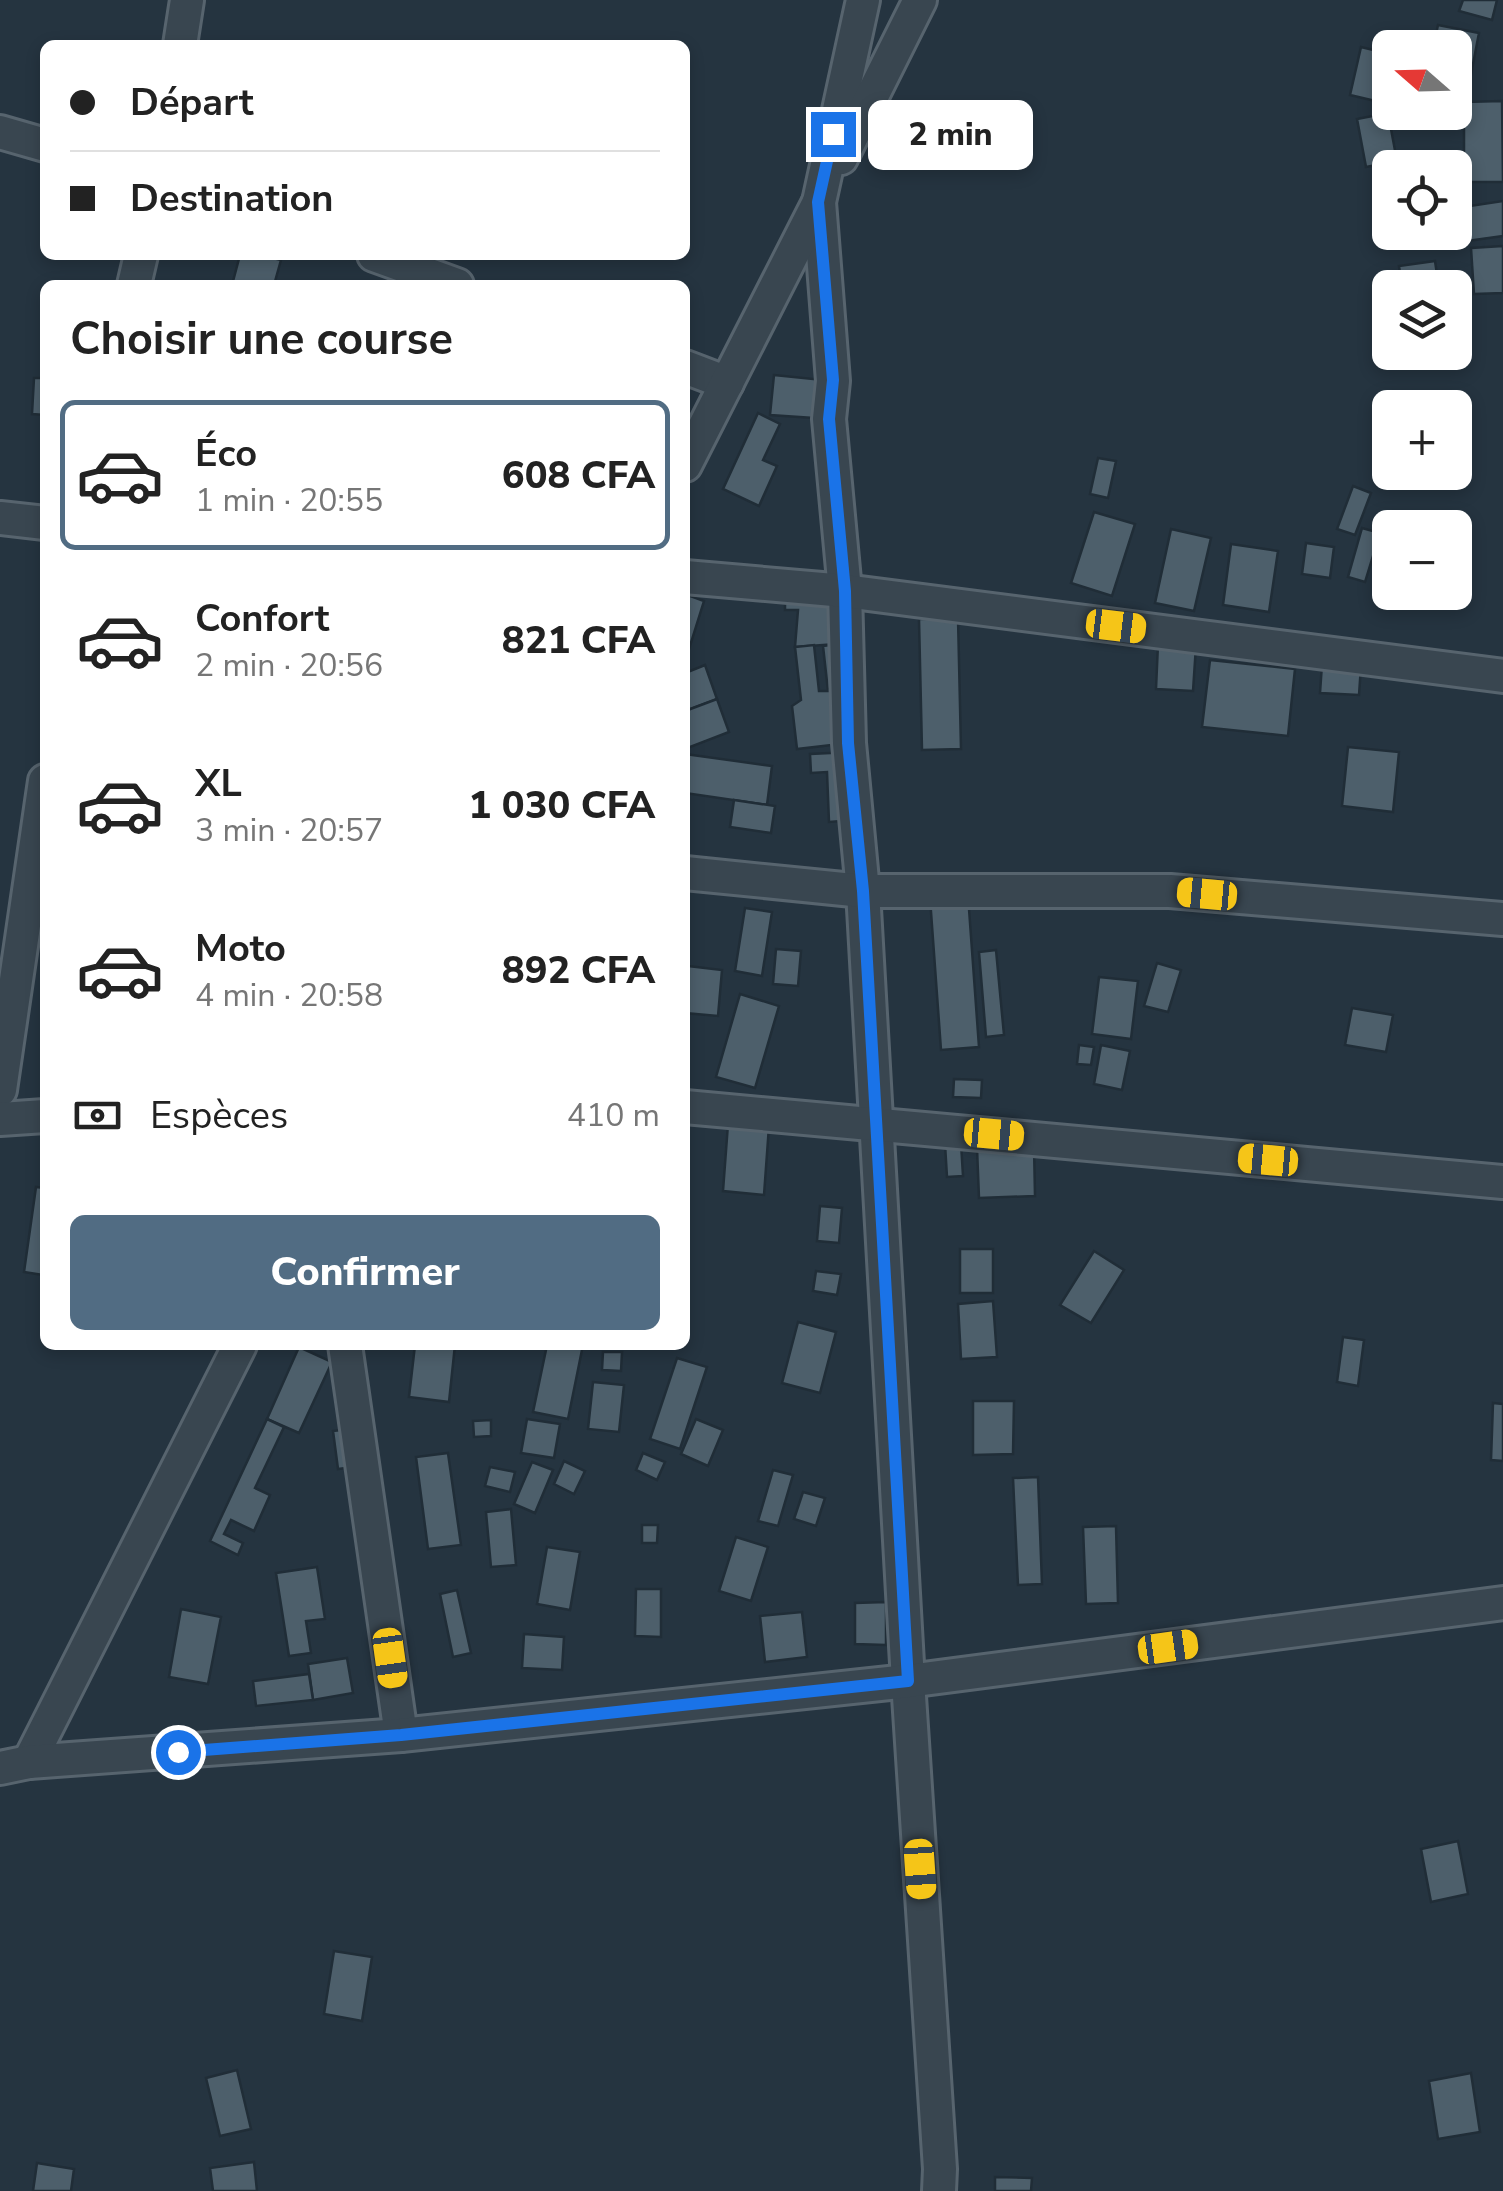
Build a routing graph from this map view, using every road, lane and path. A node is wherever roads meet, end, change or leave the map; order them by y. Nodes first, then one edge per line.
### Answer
1 (187, 0) edge
2 (863, 0) edge
3 (920, 0) edge
4 (181, 40) edge
5 (0, 132) edge
6 (40, 144) edge
7 (818, 202) junction
8 (388, 260) edge
9 (443, 280) edge
10 (690, 370) edge
11 (727, 382) junction
12 (690, 456) edge
13 (0, 518) edge
14 (40, 522) edge
15 (690, 578) edge
16 (845, 591) junction
17 (1503, 676) edge
18 (40, 815) edge
19 (690, 874) edge
20 (863, 891) junction
21 (1503, 919) edge
22 (0, 1090) edge
23 (690, 1107) edge
24 (40, 1116) edge
25 (0, 1119) edge
26 (877, 1123) junction
27 (1503, 1182) edge
28 (237, 1350) edge
29 (346, 1350) edge
30 (1503, 1603) edge
31 (908, 1681) junction
32 (401, 1735) junction
33 (15, 1765) edge
34 (939, 2191) edge

1 - 4 street
2 - 7 street
3 - 7 street
5 - 6 street
7 - 11 street
7 - 16 street
8 - 9 street
10 - 11 street
11 - 12 street
13 - 14 street
15 - 16 street
16 - 17 street
16 - 20 street
18 - 22 street
19 - 20 street
20 - 21 street
20 - 26 street
23 - 26 street
24 - 25 street
26 - 27 street
26 - 31 street
28 - 33 street
29 - 32 street
30 - 31 street
31 - 32 street
31 - 34 street
32 - 33 street

